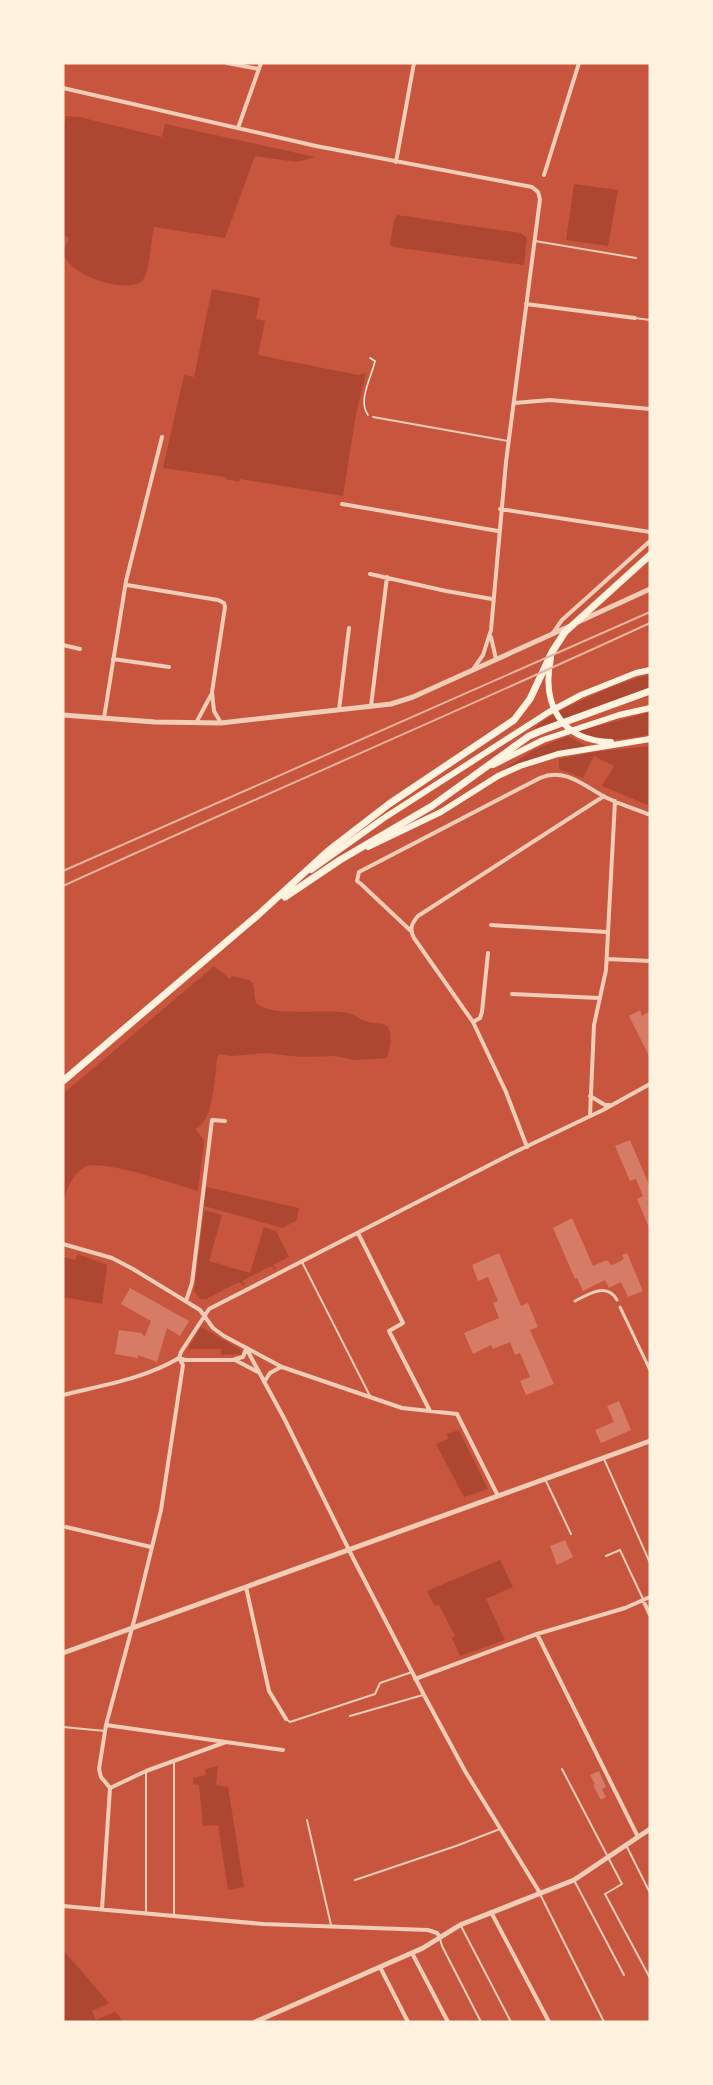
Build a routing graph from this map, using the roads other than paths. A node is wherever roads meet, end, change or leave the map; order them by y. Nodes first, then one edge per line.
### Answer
1 (227, 63) edge
2 (261, 63) edge
3 (414, 63) edge
4 (579, 63) edge
5 (259, 69) junction
6 (63, 88) edge
7 (238, 128) junction
8 (396, 162) junction
9 (544, 175) dead end
10 (534, 241) junction
11 (636, 258) dead end
12 (526, 304) junction
13 (635, 318) joint
14 (650, 320) edge
15 (514, 403) junction
16 (650, 409) edge
17 (373, 417) road end
18 (162, 437) dead end
19 (508, 441) junction
20 (342, 504) dead end
21 (501, 509) junction
22 (498, 531) junction
23 (650, 532) edge
24 (650, 541) edge
25 (650, 555) edge
26 (370, 574) dead end
27 (387, 577) junction
28 (127, 585) junction
29 (650, 589) edge
30 (492, 598) junction
31 (349, 628) dead end
32 (490, 630) junction
33 (552, 634) junction
34 (63, 645) edge
35 (80, 649) dead end
36 (552, 652) junction
37 (113, 659) junction
38 (496, 659) junction
39 (169, 667) dead end
40 (650, 670) edge
41 (470, 671) junction
42 (650, 691) edge
43 (212, 692) junction
44 (371, 706) junction
45 (650, 708) edge
46 (339, 710) junction
47 (63, 715) edge
48 (104, 718) junction
49 (221, 723) junction
50 (195, 724) junction
51 (650, 739) edge
52 (629, 743) junction
53 (490, 766) junction
54 (604, 796) junction
55 (615, 801) junction
56 (650, 815) edge
57 (340, 860) junction
58 (298, 881) junction
59 (258, 915) junction
60 (491, 925) dead end
61 (411, 931) junction
62 (607, 932) junction
63 (488, 953) dead end
64 (607, 959) junction
65 (650, 961) edge
66 (512, 994) dead end
67 (599, 998) junction
68 (473, 1022) junction
69 (63, 1081) edge
70 (650, 1084) edge
71 (590, 1096) junction
72 (611, 1106) junction
73 (590, 1116) junction
74 (225, 1121) dead end
75 (527, 1147) junction
76 (358, 1233) junction
77 (63, 1244) edge
78 (301, 1262) junction
79 (186, 1300) junction
80 (617, 1300) dead end
81 (575, 1301) dead end
82 (620, 1308) dead end
83 (205, 1314) junction
84 (246, 1348) junction
85 (179, 1358) junction
86 (230, 1359) junction
87 (282, 1367) junction
88 (650, 1370) edge
89 (258, 1372) junction
90 (264, 1382) junction
91 (63, 1395) edge
92 (371, 1399) junction
93 (431, 1411) junction
94 (650, 1441) edge
95 (604, 1458) junction
96 (545, 1479) junction
97 (498, 1496) junction
98 (66, 1527) dead end
99 (571, 1534) dead end
100 (151, 1547) junction
101 (349, 1550) junction
102 (606, 1556) dead end
103 (650, 1563) edge
104 (246, 1587) junction
105 (650, 1597) edge
106 (643, 1600) junction
107 (650, 1615) edge
108 (132, 1628) junction
109 (537, 1634) junction
110 (63, 1653) edge
111 (412, 1672) junction
112 (415, 1679) junction
113 (424, 1695) junction
114 (350, 1716) dead end
115 (286, 1719) joint
116 (106, 1725) junction
117 (63, 1727) edge
118 (105, 1731) junction
119 (227, 1742) junction
120 (283, 1750) dead end
121 (174, 1761) junction
122 (562, 1768) dead end
123 (146, 1771) junction
124 (110, 1788) junction
125 (307, 1820) dead end
126 (500, 1829) junction
127 (650, 1829) edge
128 (638, 1837) junction
129 (626, 1845) junction
130 (608, 1858) junction
131 (356, 1880) dead end
132 (574, 1880) junction
133 (540, 1893) junction
134 (650, 1893) edge
135 (63, 1906) edge
136 (102, 1909) junction
137 (491, 1912) junction
138 (146, 1914) junction
139 (174, 1916) junction
140 (460, 1925) junction
141 (332, 1926) junction
142 (440, 1938) junction
143 (412, 1953) junction
144 (380, 1967) junction
145 (624, 1975) dead end
146 (650, 1978) edge
147 (255, 2022) edge
148 (408, 2022) edge
149 (448, 2022) edge
150 (481, 2022) edge
151 (511, 2022) edge
152 (549, 2022) edge
153 (604, 2022) edge

1 - 5 street
2 - 5 street
3 - 8 street
4 - 9 street
5 - 7 street
6 - 7 street
7 - 8 street
8 - 10 street
10 - 11 lane
10 - 12 street
12 - 13 street
12 - 15 street
13 - 14 lane
15 - 16 street
15 - 19 street
17 - 19 lane
18 - 28 street
19 - 21 street
20 - 22 street
21 - 22 street
21 - 23 street
22 - 30 street
24 - 33 street
25 - 36 main road
26 - 27 street
27 - 30 street
27 - 44 street
28 - 37 street
28 - 43 street
29 - 33 street
30 - 32 street
31 - 46 street
32 - 38 street
32 - 41 street
33 - 38 street
34 - 35 street
36 - 52 main road
36 - 58 main road
37 - 39 street
37 - 48 street
38 - 41 street
40 - 58 main road
41 - 44 street
42 - 53 main road
43 - 49 street
43 - 50 street
44 - 46 street
45 - 53 main road
46 - 49 street
47 - 48 street
48 - 50 street
49 - 50 street
51 - 52 main road
52 - 57 main road
53 - 57 main road
54 - 55 street
54 - 61 street
54 - 61 street
55 - 56 street
55 - 62 street
57 - 59 main road
58 - 59 main road
59 - 69 main road
60 - 62 street
61 - 68 street
62 - 64 street
63 - 68 street
64 - 65 street
64 - 67 street
66 - 67 street
67 - 71 street
68 - 75 street
70 - 72 street
71 - 72 street
71 - 73 street
72 - 73 street
73 - 75 street
74 - 79 street
75 - 76 street
76 - 78 street
76 - 93 street
77 - 79 street
78 - 83 street
78 - 92 lane
79 - 83 street
80 - 81 street
82 - 88 street
83 - 84 street
83 - 85 street
84 - 86 street
84 - 87 street
84 - 89 street
85 - 86 street
85 - 91 street
85 - 100 street
86 - 89 street
87 - 90 street
87 - 92 street
89 - 90 street
90 - 101 street
92 - 93 street
93 - 97 street
94 - 95 street
95 - 96 street
95 - 103 lane
96 - 97 street
96 - 99 lane
97 - 101 street
98 - 100 street
100 - 108 street
101 - 104 street
101 - 111 street
102 - 106 lane
104 - 108 street
104 - 115 street
105 - 106 street
106 - 107 street
106 - 109 street
108 - 110 street
108 - 116 street
109 - 112 street
109 - 128 street
111 - 112 street
111 - 115 lane
112 - 113 street
113 - 114 lane
113 - 126 street
116 - 118 street
116 - 119 street
117 - 118 lane
118 - 124 street
119 - 120 street
119 - 121 street
121 - 123 street
121 - 139 lane
122 - 130 lane
123 - 124 street
123 - 138 lane
124 - 136 street
125 - 141 lane
126 - 131 lane
126 - 133 street
127 - 128 street
128 - 129 street
129 - 130 street
129 - 134 lane
130 - 132 street
130 - 146 lane
132 - 133 street
132 - 145 lane
133 - 137 street
133 - 153 lane
135 - 136 street
136 - 138 street
137 - 140 street
137 - 152 street
138 - 139 street
139 - 141 street
140 - 142 street
140 - 151 lane
141 - 142 street
142 - 143 street
142 - 150 lane
143 - 144 street
143 - 149 street
144 - 147 street
144 - 148 street

